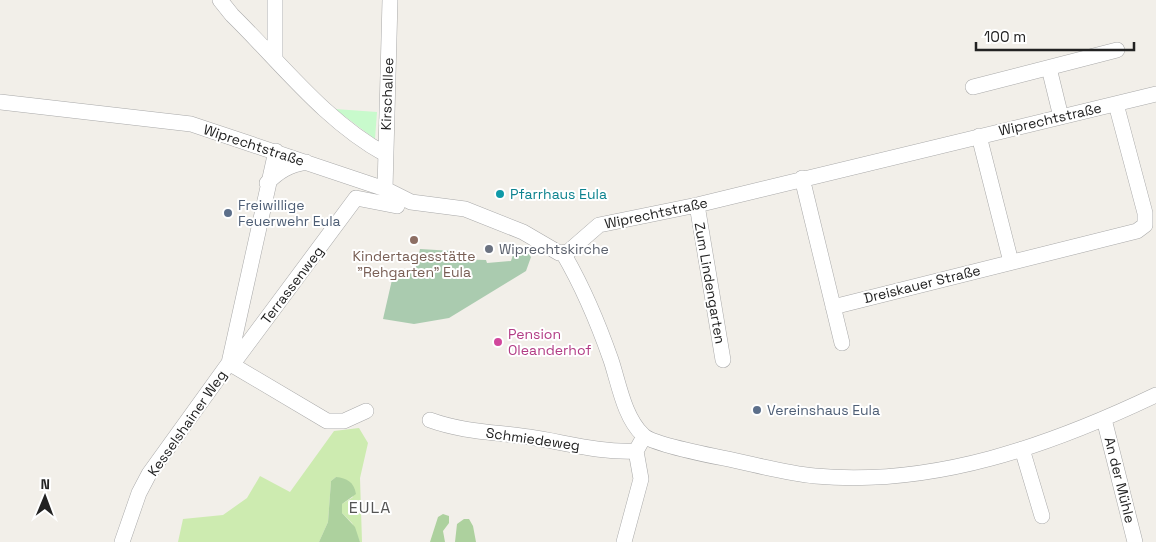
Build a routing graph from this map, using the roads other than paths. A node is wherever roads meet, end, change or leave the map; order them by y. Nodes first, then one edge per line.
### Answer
1 (220, 0) edge
2 (276, 0) edge
3 (390, 0) edge
4 (1117, 50) dead end
5 (275, 58) junction
6 (1049, 68) junction
7 (973, 88) dead end
8 (1156, 94) edge
9 (0, 102) edge
10 (1116, 104) junction
11 (1061, 117) junction
12 (979, 136) junction
13 (276, 151) junction
14 (385, 154) junction
15 (306, 162) junction
16 (802, 178) junction
17 (267, 183) junction
18 (385, 189) junction
19 (399, 197) junction
20 (697, 205) junction
21 (563, 253) junction
22 (1010, 262) junction
23 (833, 307) junction
24 (842, 343) dead end
25 (723, 360) dead end
26 (231, 364) junction
27 (1156, 395) edge
28 (366, 411) dead end
29 (1104, 419) junction
30 (430, 420) dead end
31 (644, 437) junction
32 (1022, 449) junction
33 (636, 451) junction
34 (1042, 516) dead end
35 (122, 542) edge
36 (624, 542) edge
37 (1135, 542) edge

1 - 5 street
2 - 5 street
3 - 14 street, Kirschallee
4 - 6 street
5 - 14 street
6 - 7 street
6 - 11 street
8 - 10 street, Wiprechtstraße
9 - 13 street, Wiprechtstraße
10 - 11 street, Wiprechtstraße
10 - 22 street, Dreiskauer Straße
11 - 12 street, Wiprechtstraße
12 - 16 street, Wiprechtstraße
12 - 22 street
13 - 15 street, Wiprechtstraße
13 - 17 street, Kesselshainer Weg
14 - 18 street, Kirschallee
15 - 17 street
15 - 18 street, Wiprechtstraße
16 - 20 street, Wiprechtstraße
16 - 23 street
17 - 26 street, Kesselshainer Weg
18 - 19 street, Wiprechtstraße
19 - 21 street, Wiprechtstraße
19 - 26 street, Terrassenweg
20 - 21 street, Wiprechtstraße
20 - 25 street, Zum Lindengarten
21 - 31 street
22 - 23 street, Dreiskauer Straße
23 - 24 street
26 - 28 street
26 - 35 street, Kesselshainer Weg
27 - 29 street
29 - 32 street
29 - 37 street, An der Mühle
30 - 33 street, Schmiedeweg
31 - 32 street
31 - 33 street
32 - 34 street
33 - 36 street

